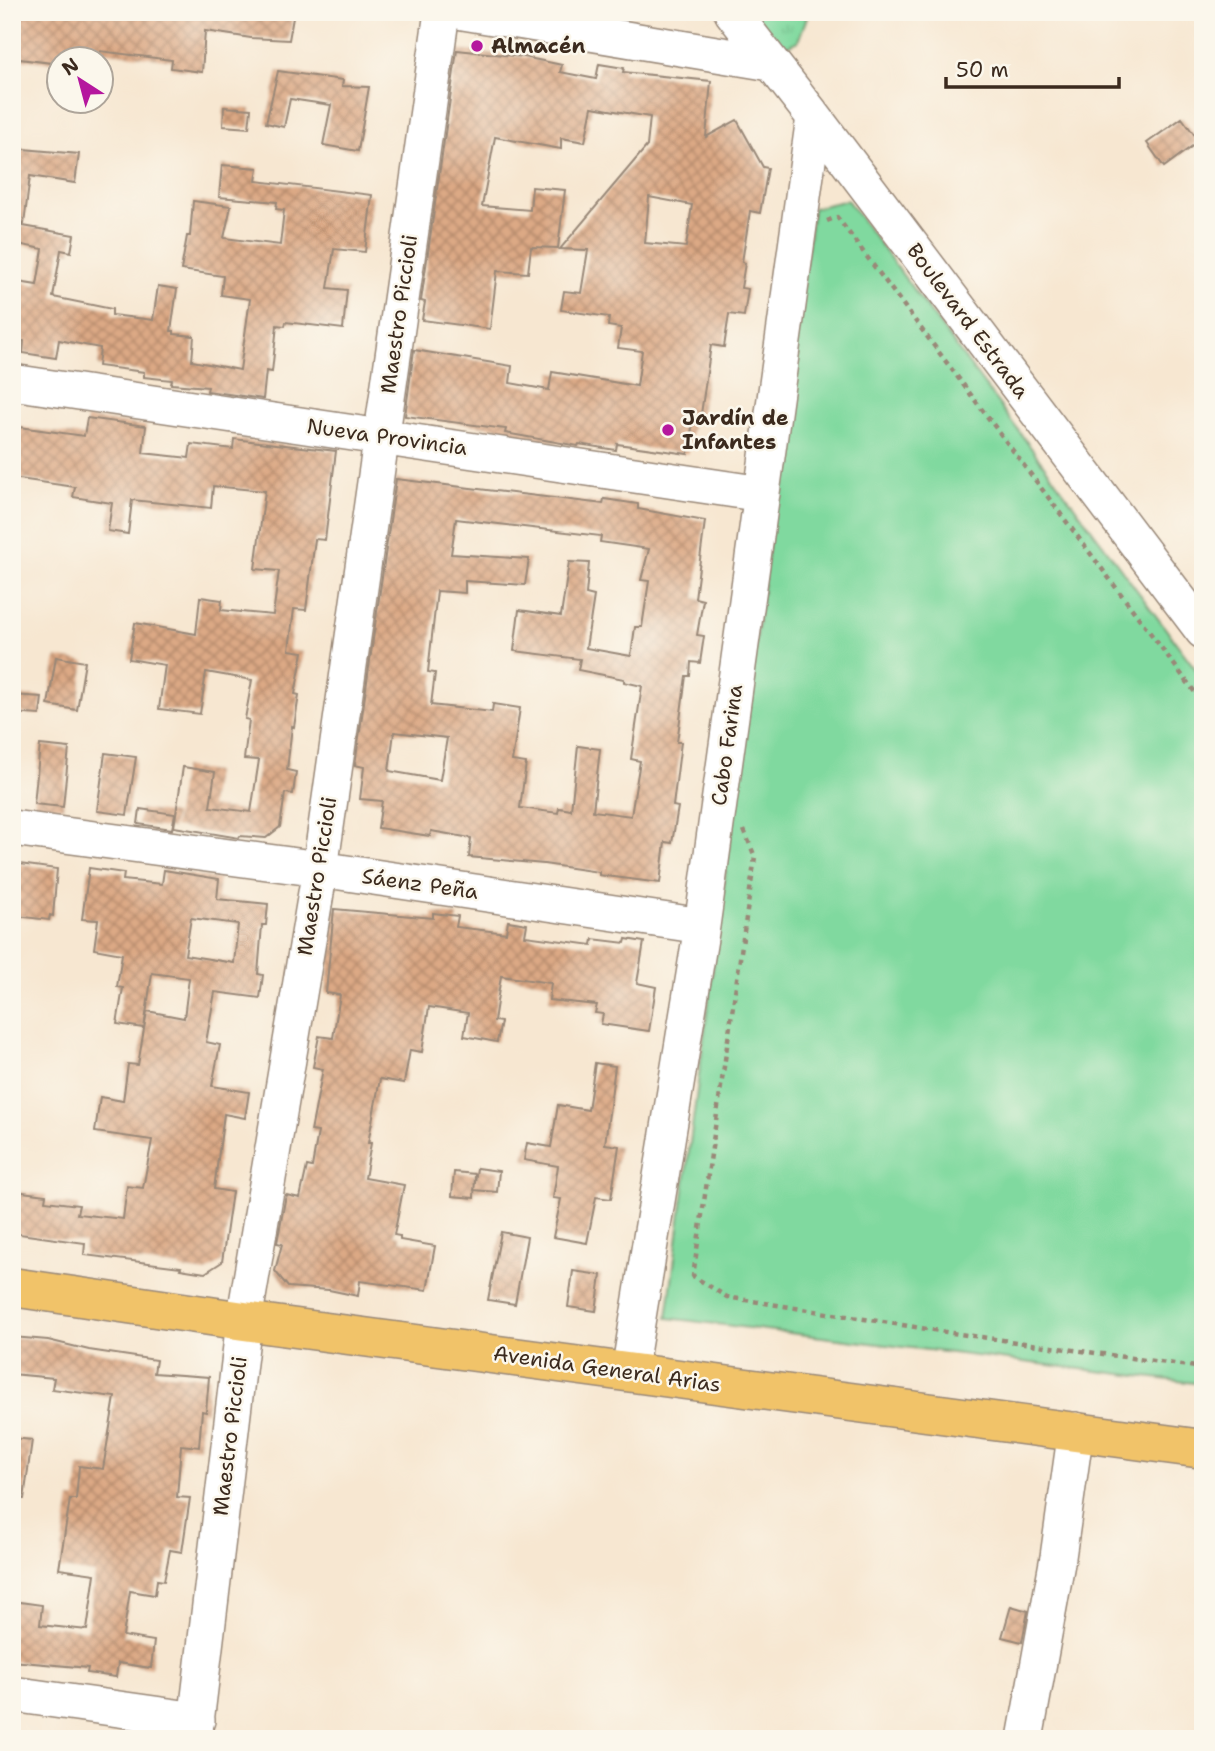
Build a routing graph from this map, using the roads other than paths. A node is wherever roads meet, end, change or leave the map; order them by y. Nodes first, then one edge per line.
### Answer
1 (442, 12) edge
2 (463, 12) edge
3 (732, 12) edge
4 (771, 63) junction
5 (814, 117) junction
6 (12, 382) edge
7 (381, 436) junction
8 (762, 494) junction
9 (1203, 631) edge
10 (12, 828) edge
11 (320, 869) junction
12 (702, 926) junction
13 (12, 1287) edge
14 (244, 1321) junction
15 (629, 1372) junction
16 (1076, 1430) junction
17 (1203, 1449) edge
18 (12, 1694) edge
19 (195, 1729) edge
20 (1025, 1739) edge

1 - 7 street, Maestro Piccioli
2 - 4 street
3 - 4 street, Boulevard Estrada
4 - 5 street, Boulevard Estrada
5 - 8 street, Cabo Farina
5 - 9 street, Boulevard Estrada
6 - 7 street, Nueva Provincia
7 - 8 street, Nueva Provincia
7 - 11 street, Maestro Piccioli
8 - 12 street, Cabo Farina
10 - 11 street, Sáenz Peña
11 - 12 street, Sáenz Peña
11 - 14 street, Maestro Piccioli
12 - 15 street, Cabo Farina
13 - 14 main road, Avenida General Arias
14 - 15 main road, Avenida General Arias
14 - 19 street, Maestro Piccioli
15 - 16 main road, Avenida General Arias
16 - 17 main road, Avenida General Arias
16 - 20 street
18 - 19 street

